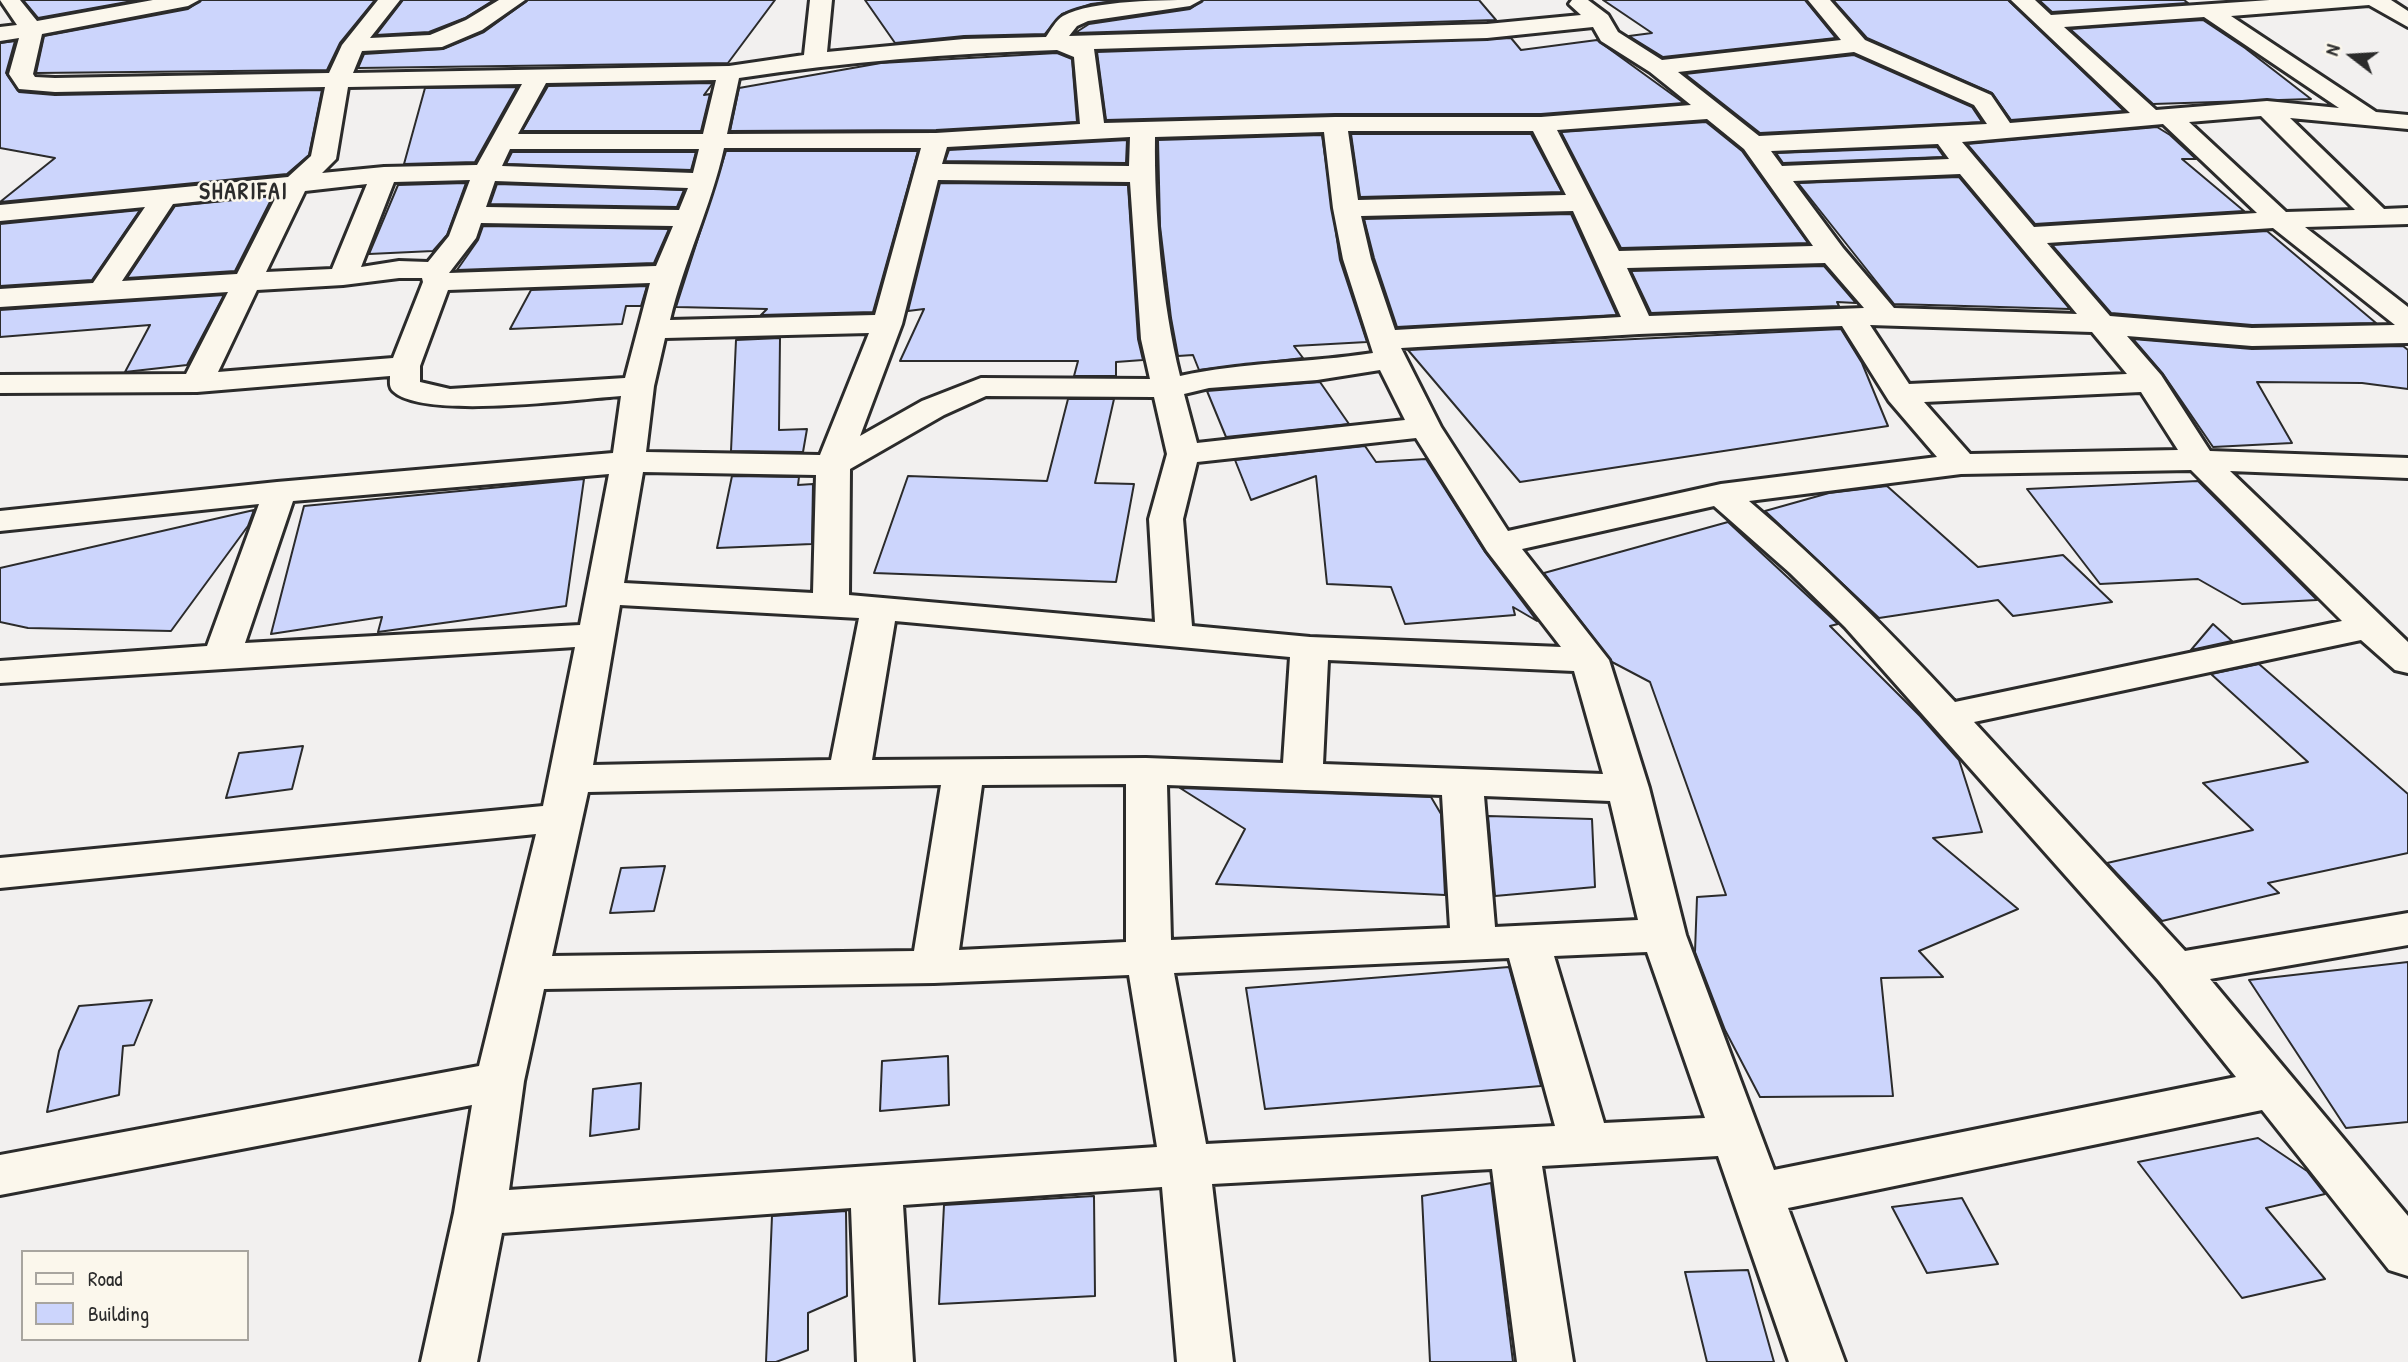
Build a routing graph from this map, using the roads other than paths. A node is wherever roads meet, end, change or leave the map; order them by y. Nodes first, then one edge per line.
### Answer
1 (9, 0) edge
2 (188, 0) edge
3 (389, 0) edge
4 (513, 0) edge
5 (821, 0) edge
6 (1190, 0) edge
7 (1575, 0) edge
8 (1819, 0) edge
9 (2022, 0) edge
10 (2364, 0) edge
11 (2376, 0) edge
12 (2209, 11) junction
13 (1600, 20) junction
14 (2408, 20) edge
15 (2044, 22) junction
16 (33, 29) junction
17 (0, 34) edge
18 (1054, 41) junction
19 (353, 45) junction
20 (1857, 45) junction
21 (815, 60) junction
22 (1658, 67) junction
23 (729, 73) junction
24 (538, 76) junction
25 (338, 80) junction
26 (2267, 108) junction
27 (1714, 111) junction
28 (2158, 116) junction
29 (2373, 120) junction
30 (2408, 122) edge
31 (1335, 124) junction
32 (1541, 124) junction
33 (1093, 131) junction
34 (1143, 131) junction
35 (1945, 136) junction
36 (936, 140) junction
37 (503, 142) junction
38 (712, 142) junction
39 (1753, 144) junction
40 (1966, 166) junction
41 (930, 172) junction
42 (485, 173) junction
43 (1142, 174) junction
44 (1774, 174) junction
45 (384, 175) junction
46 (704, 181) junction
47 (296, 183) junction
48 (165, 196) junction
49 (1583, 203) junction
50 (1346, 208) junction
51 (0, 214) edge
52 (471, 215) junction
53 (2376, 216) junction
54 (2408, 216) edge
55 (690, 218) junction
56 (2279, 220) junction
57 (2028, 236) junction
58 (1833, 254) junction
59 (1609, 260) junction
60 (667, 274) junction
61 (436, 276) junction
62 (343, 277) junction
63 (248, 280) junction
64 (102, 290) junction
65 (0, 299) edge
66 (1886, 316) junction
67 (1851, 318) junction
68 (2408, 321) edge
69 (887, 324) junction
70 (2102, 324) junction
71 (1639, 325) junction
72 (653, 329) junction
73 (2408, 334) edge
74 (1387, 350) junction
75 (405, 366) junction
76 (2150, 382) junction
77 (197, 383) junction
78 (0, 384) edge
79 (638, 386) junction
80 (1167, 388) junction
81 (1900, 394) junction
82 (1425, 427) junction
83 (1183, 454) junction
84 (2200, 460) junction
85 (628, 462) junction
86 (1962, 464) junction
87 (833, 465) junction
88 (2408, 468) edge
89 (277, 492) junction
90 (1721, 494) junction
91 (0, 521) edge
92 (1499, 544) junction
93 (605, 593) junction
94 (831, 606) junction
95 (879, 608) junction
96 (2369, 627) junction
97 (1174, 633) junction
98 (597, 635) junction
99 (1310, 648) junction
100 (222, 656) junction
101 (1590, 660) junction
102 (2408, 662) edge
103 (0, 672) edge
104 (1945, 716) junction
105 (1146, 771) junction
106 (849, 773) junction
107 (963, 774) junction
108 (1302, 776) junction
109 (1462, 780) junction
110 (1628, 788) junction
111 (566, 798) junction
112 (0, 873) edge
113 (2408, 929) edge
114 (1664, 935) junction
115 (1526, 939) junction
116 (1474, 944) junction
117 (1149, 959) junction
118 (934, 967) junction
119 (2175, 969) junction
120 (524, 973) junction
121 (500, 1081) junction
122 (2271, 1089) junction
123 (1736, 1136) junction
124 (1585, 1145) junction
125 (1514, 1148) junction
126 (1185, 1165) junction
127 (0, 1175) edge
128 (876, 1186) junction
129 (1756, 1194) junction
130 (480, 1213) junction
131 (2399, 1230) edge
132 (449, 1362) edge
133 (885, 1362) edge
134 (1205, 1362) edge
135 (1545, 1362) edge
136 (1817, 1362) edge

1 - 16 street
2 - 16 street
3 - 19 street
4 - 19 street
5 - 21 street
6 - 18 street
7 - 13 street
8 - 20 street
9 - 15 street
10 - 12 street
11 - 14 street
12 - 15 street
12 - 29 street
13 - 18 street
13 - 22 street
15 - 28 street
16 - 17 street
16 - 25 street
18 - 21 street
18 - 33 street
19 - 25 street
20 - 22 street
20 - 35 street
21 - 23 street
22 - 27 street
23 - 24 street
23 - 38 street
24 - 25 street
24 - 37 street
25 - 47 street
26 - 28 street
26 - 29 street
26 - 53 street
27 - 32 street
27 - 39 street
28 - 35 street
28 - 56 street
29 - 30 street
31 - 32 street
31 - 34 street
31 - 50 street
32 - 49 street
33 - 34 street
33 - 36 street
34 - 43 street
35 - 39 street
35 - 40 street
36 - 38 street
36 - 41 street
37 - 38 street
37 - 42 street
38 - 46 street
39 - 44 street
40 - 44 street
40 - 57 street
41 - 43 street
41 - 69 street
42 - 45 street
42 - 46 street
42 - 52 street
43 - 80 street
44 - 58 street
45 - 47 street
45 - 62 street
46 - 55 street
47 - 48 street
47 - 63 street
48 - 51 street
48 - 64 street
49 - 50 street
49 - 59 street
50 - 74 street
52 - 55 street
52 - 61 street
53 - 54 street
53 - 56 street
55 - 60 street
56 - 57 street
56 - 68 street
57 - 70 street
58 - 59 street
58 - 66 street
59 - 71 street
60 - 61 street
60 - 72 street
61 - 62 street
61 - 75 street
62 - 63 street
63 - 64 street
63 - 77 street
64 - 65 street
66 - 67 street
66 - 70 street
67 - 71 street
67 - 81 street
69 - 72 street
69 - 87 street
70 - 73 street
70 - 76 street
71 - 74 street
72 - 79 street
74 - 80 street
74 - 82 street
75 - 77 street
75 - 79 street
76 - 81 street
76 - 84 street
77 - 78 street
79 - 85 street
80 - 83 street
80 - 87 street
81 - 86 street
82 - 83 street
82 - 92 street
83 - 97 street
84 - 86 street
84 - 88 street
84 - 96 street
85 - 87 street
85 - 89 street
85 - 93 street
86 - 90 street
87 - 94 street
89 - 91 street
89 - 100 street
90 - 92 street
90 - 104 street
92 - 101 street
93 - 94 street
93 - 98 street
94 - 95 street
95 - 97 street
95 - 106 street
96 - 102 street
96 - 104 street
97 - 99 street
98 - 100 street
98 - 111 street
99 - 101 street
99 - 108 street
100 - 103 street
101 - 110 street
104 - 119 street
105 - 107 street
105 - 108 street
105 - 117 street
106 - 107 street
106 - 111 street
107 - 118 street
108 - 109 street
109 - 110 street
109 - 116 street
110 - 114 street
111 - 112 street
111 - 120 street
113 - 119 street
114 - 115 street
114 - 123 street
115 - 116 street
115 - 124 street
116 - 117 street
117 - 118 street
117 - 126 street
118 - 120 street
119 - 122 street
120 - 121 street
121 - 127 street
121 - 130 street
122 - 129 street
122 - 131 street
123 - 124 street
123 - 129 street
124 - 125 street
125 - 126 street
125 - 135 street
126 - 128 street
126 - 134 street
128 - 130 street
128 - 133 street
129 - 136 street
130 - 132 street

